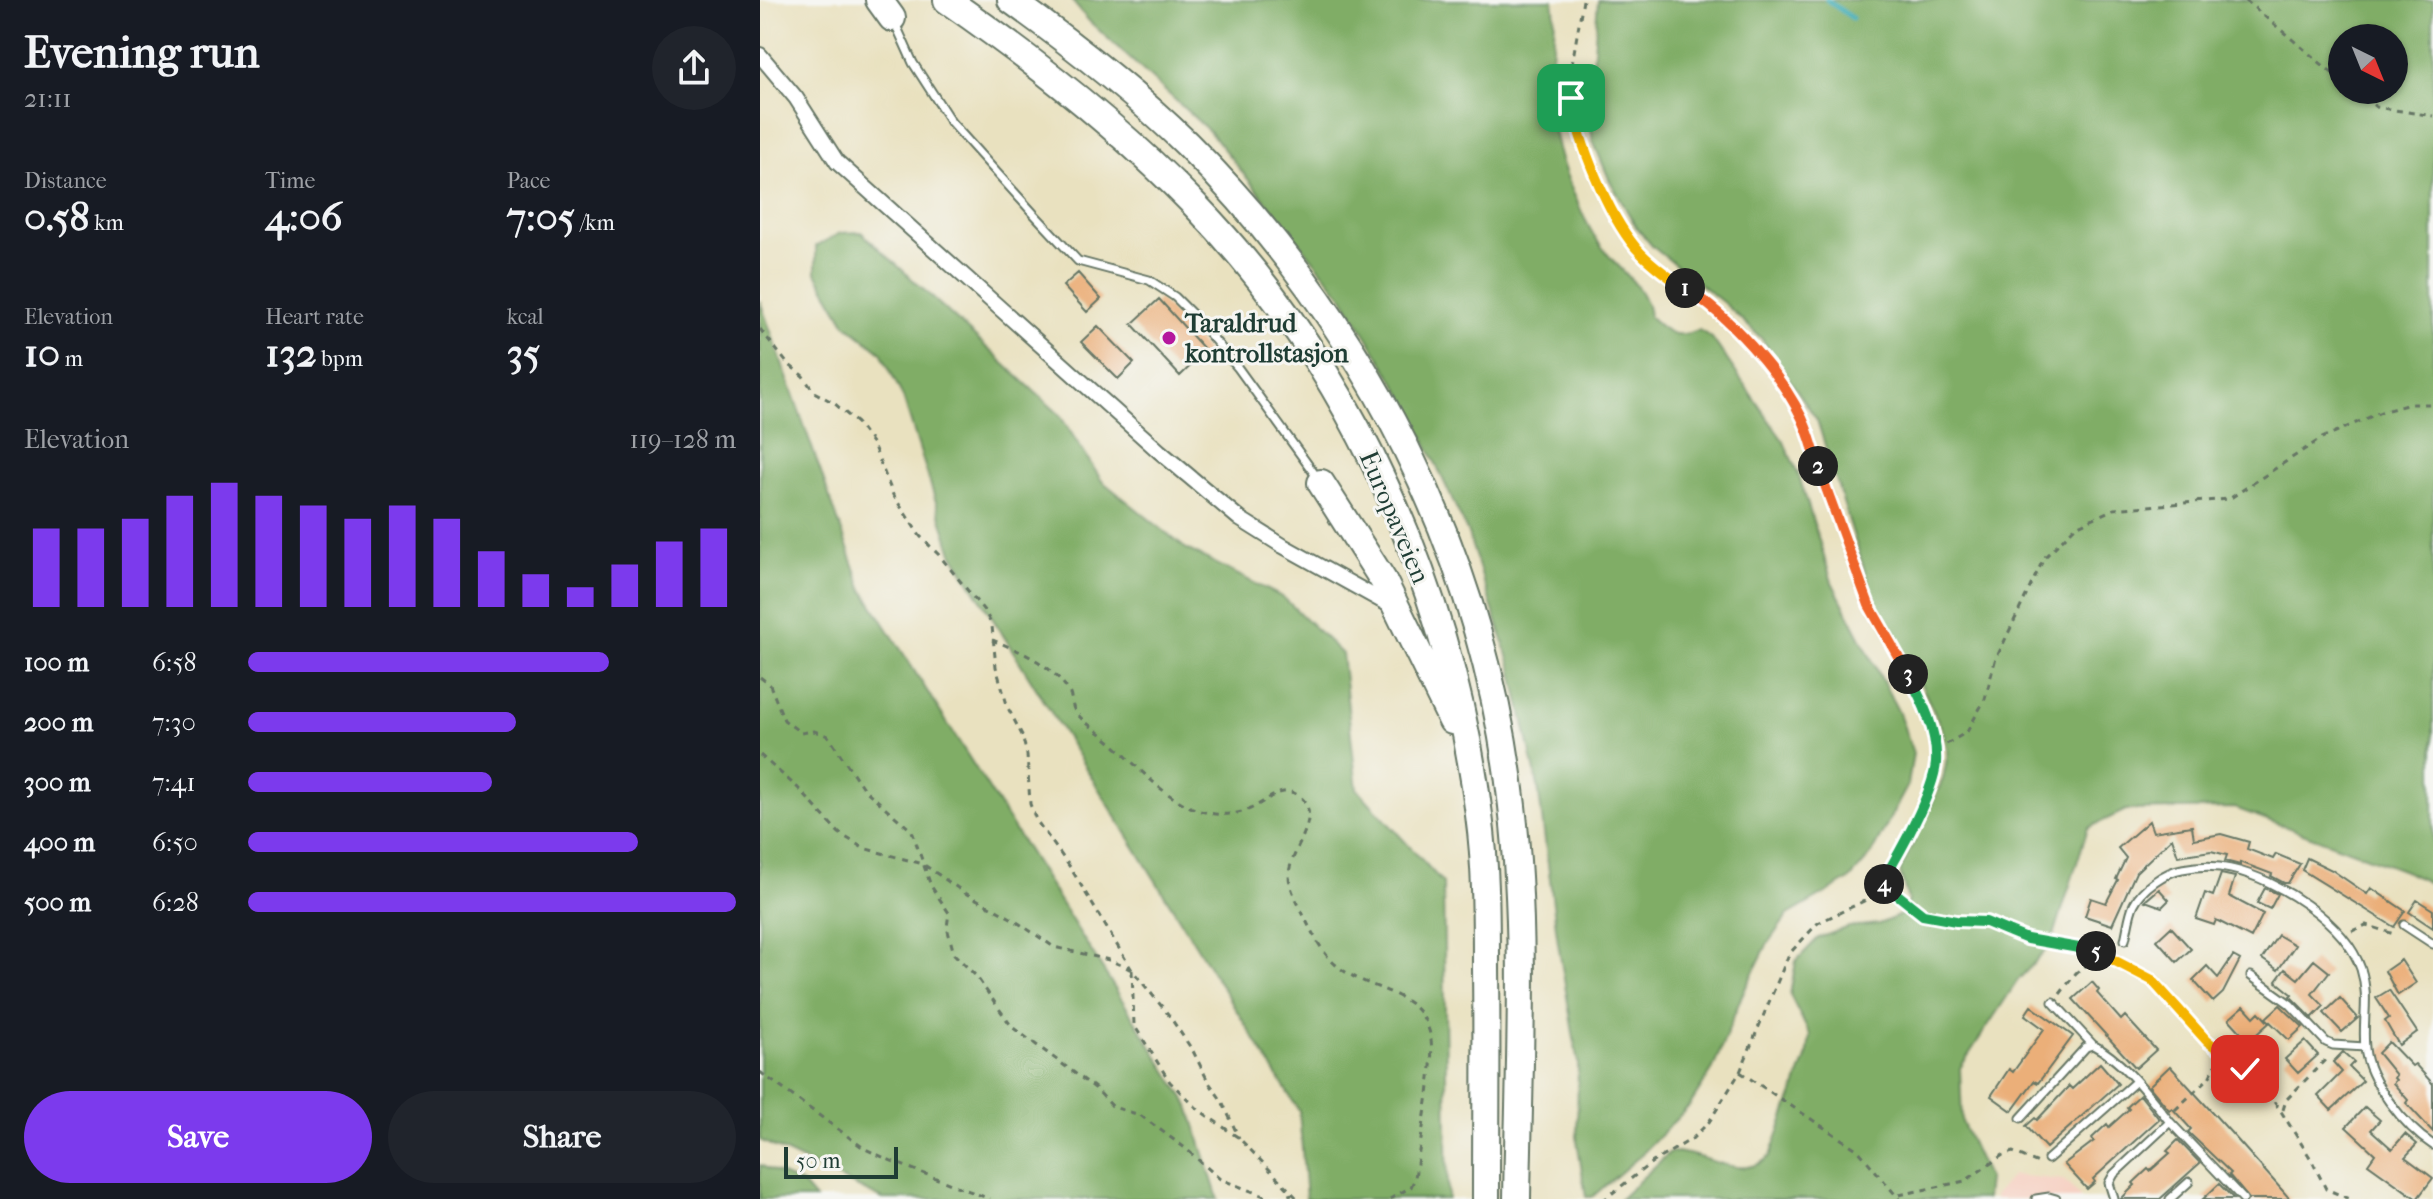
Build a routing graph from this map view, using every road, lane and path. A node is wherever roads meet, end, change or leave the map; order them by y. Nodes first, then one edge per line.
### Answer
1 (947, 0) edge
2 (1011, 0) edge
3 (1583, 0) edge
4 (2245, 0) edge
5 (886, 9) edge
6 (760, 55) edge
7 (2328, 69) edge
8 (2372, 104) edge
9 (2433, 116) edge
10 (760, 329) edge
11 (2433, 404) edge
12 (1321, 483) joint
13 (1400, 611) junction
14 (992, 640) junction
15 (760, 677) edge
16 (1936, 750) junction
17 (760, 755) edge
18 (1470, 758) junction
19 (923, 864) junction
20 (1882, 882) junction
21 (2404, 925) dead end
22 (2414, 931) junction
23 (2343, 939) junction
24 (2125, 940) joint
25 (2433, 944) edge
26 (2102, 952) junction
27 (1132, 970) junction
28 (2251, 976) dead end
29 (2053, 1002) joint
30 (2093, 1045) junction
31 (2333, 1045) junction
32 (2365, 1047) junction
33 (2222, 1053) junction
34 (760, 1072) edge
35 (1740, 1072) junction
36 (2135, 1082) junction
37 (2282, 1113) junction
38 (2021, 1118) dead end
39 (2168, 1120) junction
40 (1239, 1138) junction
41 (2433, 1145) edge
42 (2048, 1159) joint
43 (2189, 1182) dead end
44 (2326, 1189) junction
45 (1292, 1194) junction
46 (1899, 1197) edge
47 (990, 1199) edge
48 (1274, 1199) edge
49 (1298, 1199) edge
50 (1390, 1199) edge
51 (1486, 1199) edge
52 (1517, 1199) edge
53 (1605, 1199) edge
54 (2036, 1199) edge
55 (2056, 1199) edge
56 (2114, 1199) edge
57 (2170, 1199) edge
58 (2243, 1199) edge
59 (2328, 1199) edge
60 (2350, 1199) edge

1 - 18 highway, Europaveien
2 - 52 highway, Europaveien
3 - 16 path
4 - 7 path
5 - 12 lane
6 - 13 street
8 - 9 path
10 - 14 path
11 - 16 path
12 - 13 highway
13 - 18 highway
14 - 27 path
14 - 50 path
15 - 19 path
16 - 20 path
17 - 19 path
18 - 51 highway, Europaveien
19 - 27 path
19 - 48 path
20 - 26 path
20 - 35 path
21 - 22 lane
22 - 23 path
22 - 25 lane
23 - 24 lane
23 - 32 lane
24 - 26 path
26 - 29 path
26 - 33 path
27 - 40 path
27 - 40 path
28 - 31 lane
29 - 30 lane
30 - 36 lane
30 - 38 lane
31 - 32 lane
31 - 37 path
32 - 41 lane
33 - 37 path
33 - 39 path
34 - 47 path
35 - 46 path
35 - 53 path
36 - 39 lane
36 - 42 lane
37 - 44 path
39 - 56 lane
39 - 58 lane
40 - 45 path
42 - 46 path
43 - 57 lane
44 - 59 path
44 - 60 path
45 - 48 path
45 - 49 path
54 - 55 lane

